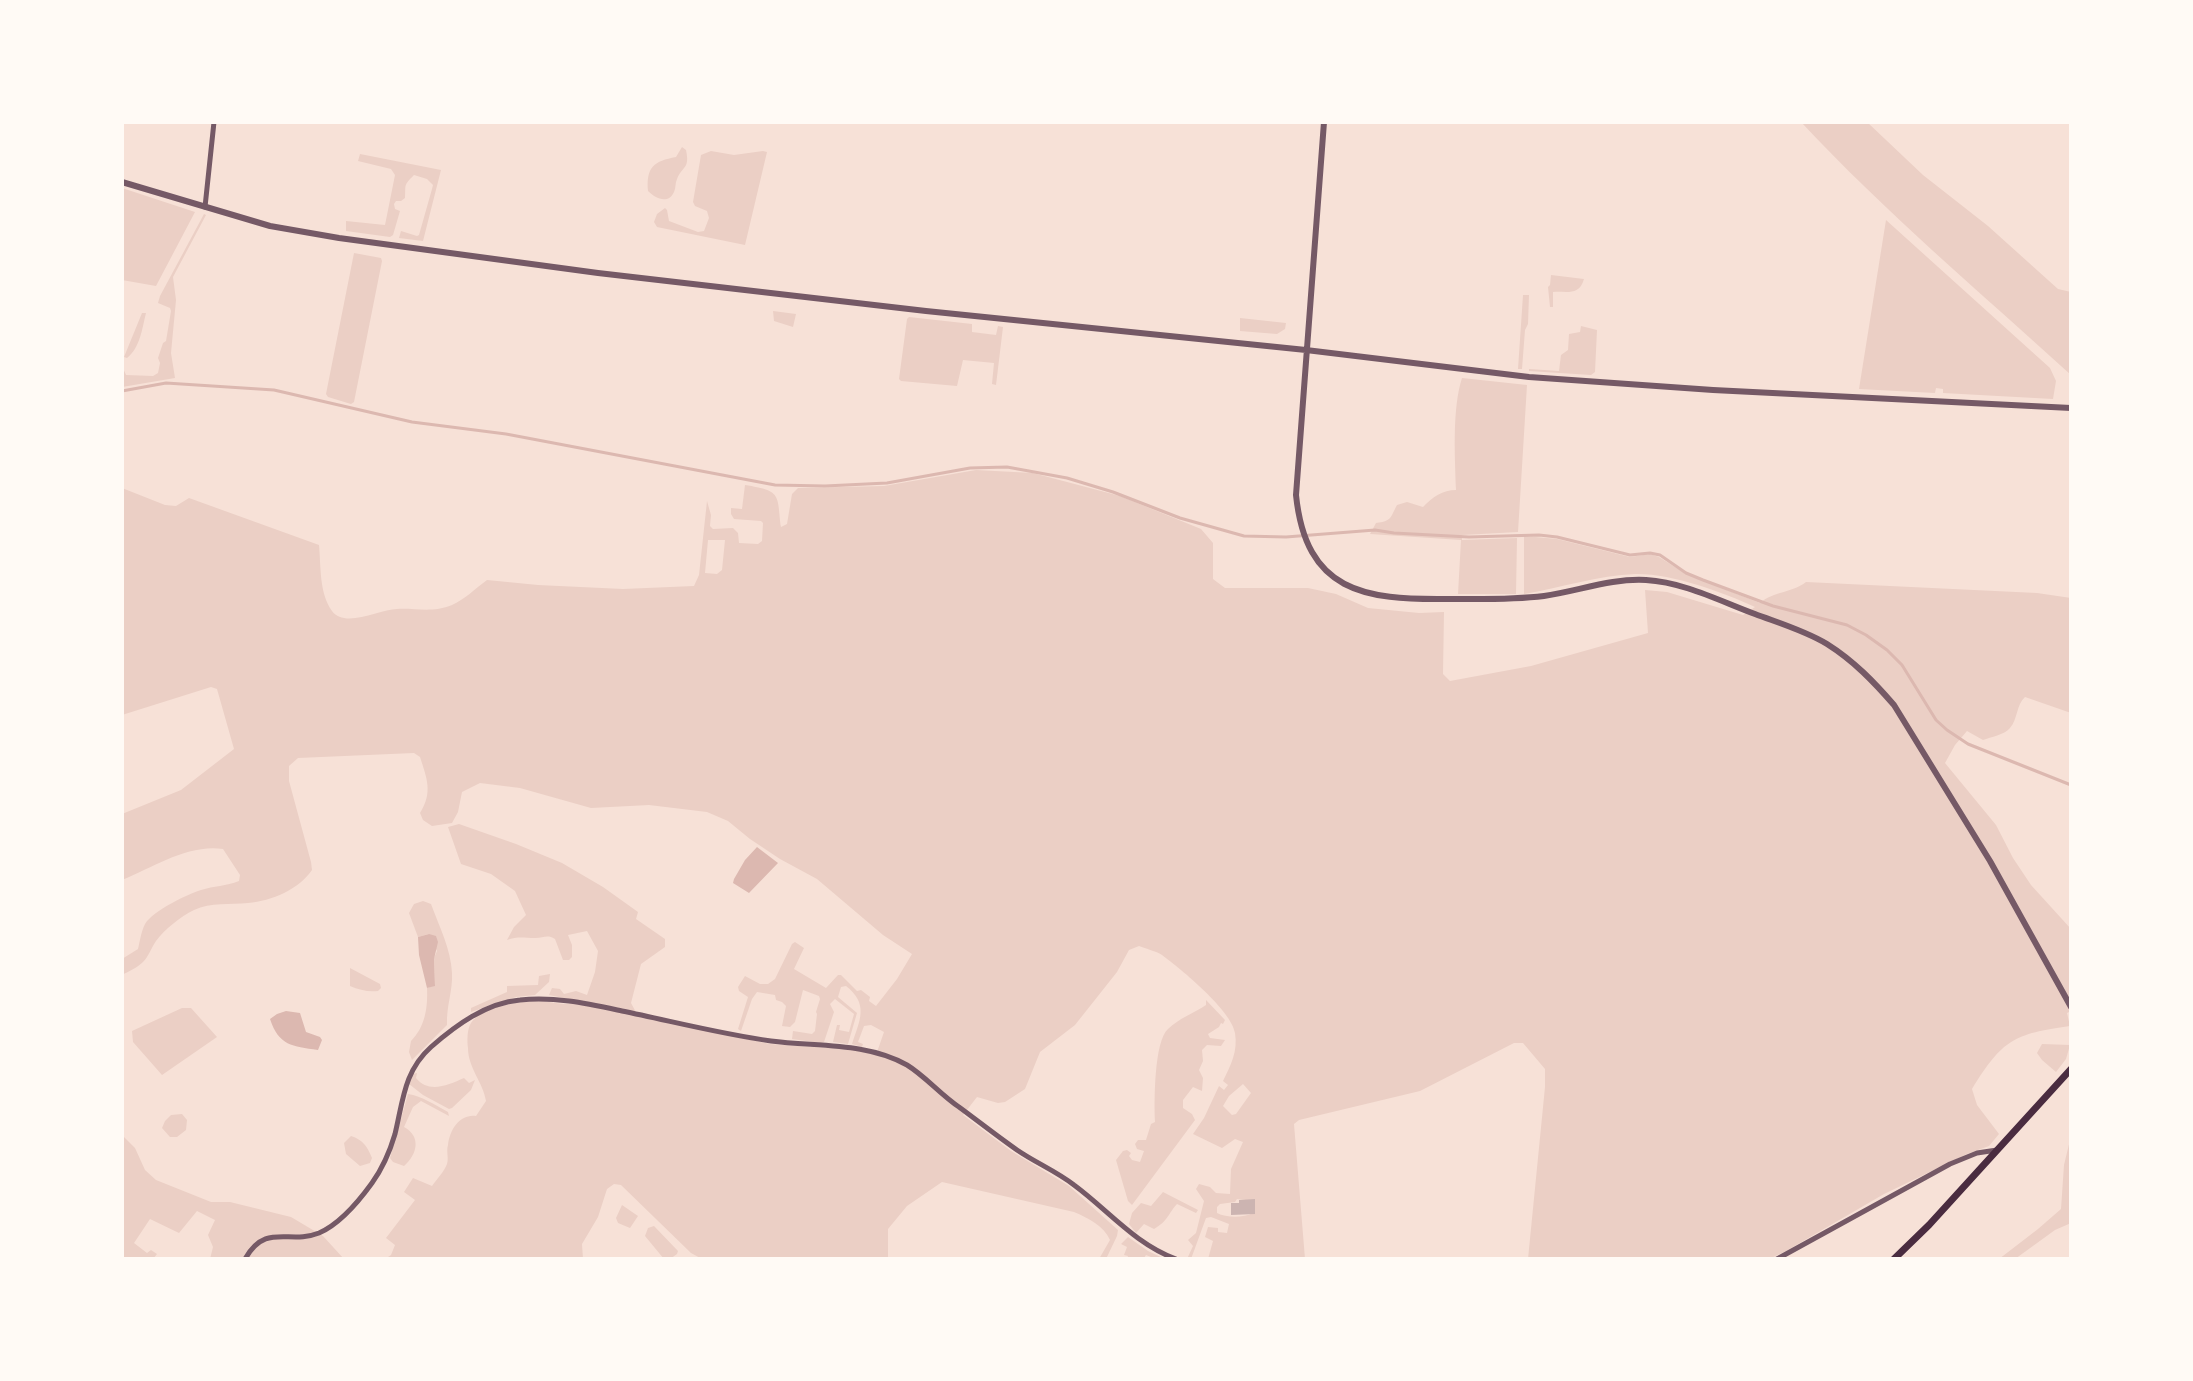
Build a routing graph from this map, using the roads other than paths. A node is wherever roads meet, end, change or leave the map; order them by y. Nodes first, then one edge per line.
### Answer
1 (214, 122) edge
2 (1324, 122) edge
3 (122, 182) edge
4 (205, 208) junction
5 (1306, 350) junction
6 (2071, 408) edge
7 (2071, 1007) edge
8 (2071, 1069) edge
9 (1997, 1150) junction
10 (245, 1259) edge
11 (1176, 1259) edge
12 (1777, 1259) edge
13 (1894, 1259) edge

1 - 4 street
2 - 5 street
3 - 4 street
4 - 5 street
5 - 6 street
5 - 7 street
8 - 9 main road
9 - 12 street
9 - 13 main road
10 - 11 street

